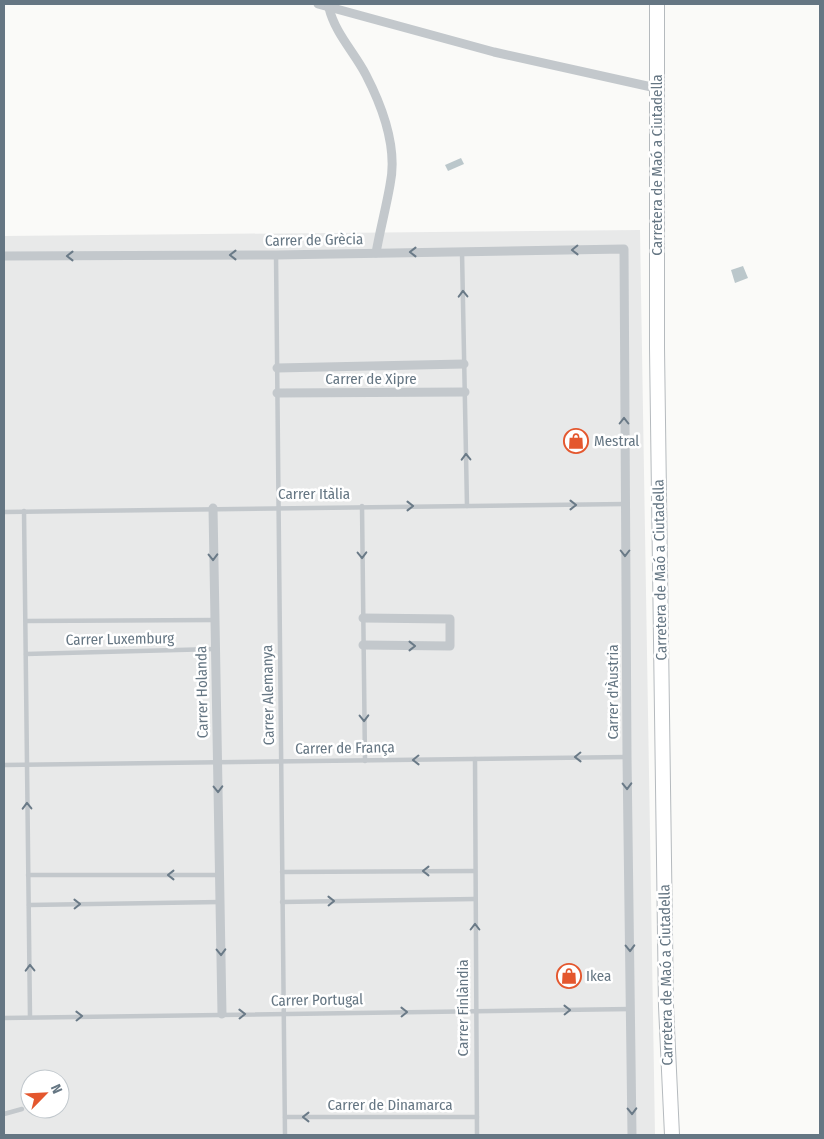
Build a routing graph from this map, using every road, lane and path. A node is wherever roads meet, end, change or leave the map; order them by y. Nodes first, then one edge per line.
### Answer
1 (318, 4) edge
2 (657, 4) edge
3 (330, 8) junction
4 (656, 88) junction
5 (624, 249) joint
6 (462, 252) junction
7 (376, 253) junction
8 (276, 255) junction
9 (4, 256) edge
10 (464, 364) junction
11 (277, 368) junction
12 (465, 392) junction
13 (278, 393) junction
14 (625, 504) junction
15 (362, 506) junction
16 (467, 506) junction
17 (279, 507) junction
18 (212, 508) junction
19 (24, 511) junction
20 (4, 512) edge
21 (363, 618) junction
22 (215, 620) junction
23 (26, 621) junction
24 (364, 646) junction
25 (215, 649) junction
26 (26, 654) junction
27 (627, 757) junction
28 (475, 759) junction
29 (365, 761) junction
30 (281, 762) junction
31 (217, 763) junction
32 (4, 765) edge
33 (26, 765) junction
34 (475, 871) junction
35 (282, 872) junction
36 (28, 875) junction
37 (220, 875) junction
38 (475, 900) junction
39 (220, 902) junction
40 (282, 902) junction
41 (28, 905) junction
42 (631, 1009) junction
43 (476, 1011) junction
44 (284, 1013) junction
45 (222, 1014) junction
46 (30, 1017) junction
47 (4, 1018) edge
48 (20, 1110) edge
49 (4, 1114) edge
50 (285, 1117) junction
51 (477, 1117) junction
52 (285, 1135) edge
53 (477, 1135) edge
54 (632, 1135) edge
55 (672, 1135) edge

1 - 3 street
2 - 4 main road, Carretera de Maó a Ciutadella
3 - 4 street
3 - 7 street
4 - 55 main road, Carretera de Maó a Ciutadella
5 -> 6 street, Carrer de Grècia
14 -> 5 street, Carrer d'Àustria
6 -> 7 street, Carrer de Grècia
10 -> 6 lane
7 - 8 street, Carrer de Grècia
8 -> 9 street, Carrer de Grècia
8 - 11 lane, Carrer Alemanya
10 - 11 street, Carrer de Xipre
10 - 12 lane
11 - 13 lane, Carrer Alemanya
12 - 13 street, Carrer de Xipre
16 -> 12 lane
13 - 17 lane, Carrer Alemanya
16 -> 14 lane, Carrer Itàlia
14 -> 27 street, Carrer d'Àustria
15 -> 16 lane, Carrer Itàlia
15 - 17 lane, Carrer Itàlia
15 -> 21 lane
17 - 18 lane, Carrer Itàlia
17 - 30 lane, Carrer Alemanya
18 - 19 lane, Carrer Itàlia
18 -> 22 street, Carrer Holanda
19 - 20 lane, Carrer Itàlia
19 - 23 lane
21 - 24 lane
24 -> 21 street
22 - 23 lane, Carrer Luxemburg
22 - 25 street, Carrer Holanda
23 - 26 lane
24 -> 29 lane
25 - 26 lane, Carrer Luxemburg
25 - 31 street, Carrer Holanda
26 - 33 lane
27 -> 28 lane, Carrer de França
27 -> 42 street, Carrer d'Àustria
28 -> 29 lane, Carrer de França
28 - 34 lane, Carrer Finlàndia
29 - 30 lane, Carrer de França
30 - 31 lane, Carrer de França
30 - 35 lane, Carrer Alemanya
31 - 33 lane, Carrer de França
31 -> 37 street, Carrer Holanda
32 - 33 lane, Carrer de França
36 -> 33 lane
34 -> 35 lane
34 - 38 lane, Carrer Finlàndia
35 - 40 lane, Carrer Alemanya
37 -> 36 lane
36 - 41 lane
37 - 39 street, Carrer Holanda
40 -> 38 lane
43 -> 38 lane, Carrer Finlàndia
41 -> 39 lane
39 -> 45 street, Carrer Holanda
40 - 44 lane, Carrer Alemanya
46 -> 41 lane
43 -> 42 lane, Carrer Portugal
42 -> 54 street, Carrer d'Àustria
44 -> 43 lane, Carrer Portugal
43 - 51 lane, Carrer Finlàndia
45 -> 44 lane, Carrer Portugal
44 - 50 lane, Carrer Alemanya
46 -> 45 lane, Carrer Portugal
46 - 47 lane, Carrer Portugal
48 - 49 lane
51 -> 50 lane, Carrer de Dinamarca
50 - 52 lane, Carrer Alemanya
51 - 53 lane

